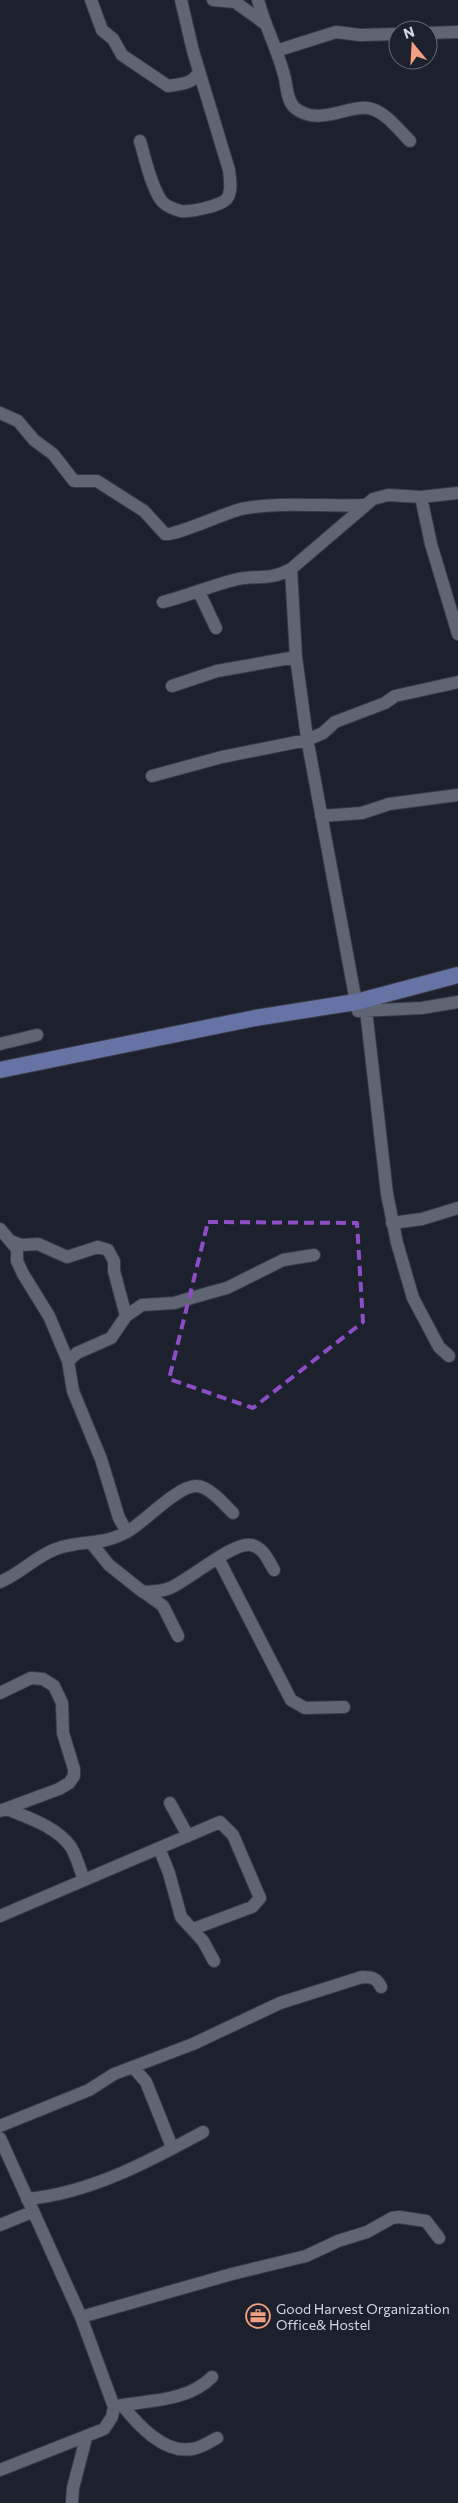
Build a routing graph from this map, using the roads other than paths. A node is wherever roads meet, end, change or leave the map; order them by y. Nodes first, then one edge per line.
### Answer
1 (91, 0) edge
2 (181, 0) edge
3 (213, 0) edge
4 (258, 0) edge
5 (264, 23) junction
6 (458, 32) edge
7 (438, 33) edge
8 (388, 34) edge
9 (276, 51) junction
10 (199, 72) junction
11 (140, 141) dead end
12 (410, 141) dead end
13 (0, 413) edge
14 (458, 493) edge
15 (421, 496) junction
16 (363, 505) junction
17 (290, 569) junction
18 (199, 592) junction
19 (163, 602) dead end
20 (216, 628) dead end
21 (458, 634) edge
22 (296, 657) junction
23 (458, 682) edge
24 (172, 686) dead end
25 (307, 740) junction
26 (152, 776) dead end
27 (458, 795) edge
28 (321, 816) junction
29 (458, 974) edge
30 (458, 1002) edge
31 (354, 1005) junction
32 (37, 1035) dead end
33 (0, 1044) edge
34 (0, 1070) edge
35 (458, 1208) edge
36 (392, 1223) junction
37 (0, 1229) edge
38 (11, 1241) junction
39 (314, 1255) dead end
40 (126, 1316) junction
41 (449, 1356) dead end
42 (68, 1360) junction
43 (233, 1513) dead end
44 (127, 1532) junction
45 (92, 1544) junction
46 (218, 1558) junction
47 (274, 1570) dead end
48 (0, 1582) edge
49 (143, 1592) junction
50 (178, 1636) dead end
51 (0, 1693) edge
52 (344, 1708) dead end
53 (170, 1803) dead end
54 (4, 1810) edge
55 (188, 1836) junction
56 (159, 1848) junction
57 (84, 1880) junction
58 (0, 1916) edge
59 (193, 1929) junction
60 (214, 1961) dead end
61 (381, 1987) dead end
62 (133, 2067) junction
63 (0, 2126) edge
64 (203, 2132) dead end
65 (0, 2138) edge
66 (172, 2147) junction
67 (27, 2199) junction
68 (32, 2212) junction
69 (0, 2225) edge
70 (439, 2238) dead end
71 (81, 2317) junction
72 (212, 2377) dead end
73 (118, 2406) junction
74 (86, 2438) junction
75 (217, 2438) dead end
76 (0, 2470) edge
77 (72, 2503) edge

1 - 10 street
2 - 10 street
3 - 5 street
4 - 5 street
5 - 9 street
6 - 7 street
8 - 9 street
9 - 12 street
10 - 11 street
13 - 16 street
14 - 15 street
15 - 16 street
15 - 21 street
16 - 17 street
17 - 18 street
17 - 22 street
18 - 19 street
18 - 20 street
22 - 24 street
22 - 25 street
23 - 25 street
25 - 26 street
25 - 28 street
27 - 28 street
28 - 31 street
29 - 31 main road
30 - 31 street
31 - 34 main road
31 - 36 street
32 - 33 street
35 - 36 street
36 - 41 street
37 - 38 street
38 - 40 street
38 - 42 street
39 - 40 street
40 - 42 street
42 - 44 street
43 - 44 street
44 - 45 street
45 - 48 street
45 - 49 street
46 - 47 street
46 - 49 street
46 - 52 street
49 - 50 street
51 - 54 street
53 - 55 street
54 - 57 street
55 - 56 street
55 - 59 street
56 - 57 street
56 - 59 street
57 - 58 street
59 - 60 street
61 - 62 street
62 - 63 street
62 - 66 street
64 - 66 street
65 - 67 street
66 - 67 street
67 - 68 street
68 - 69 street
68 - 71 street
70 - 71 street
71 - 73 street
72 - 73 street
73 - 74 street
73 - 75 street
74 - 76 street
74 - 77 street

